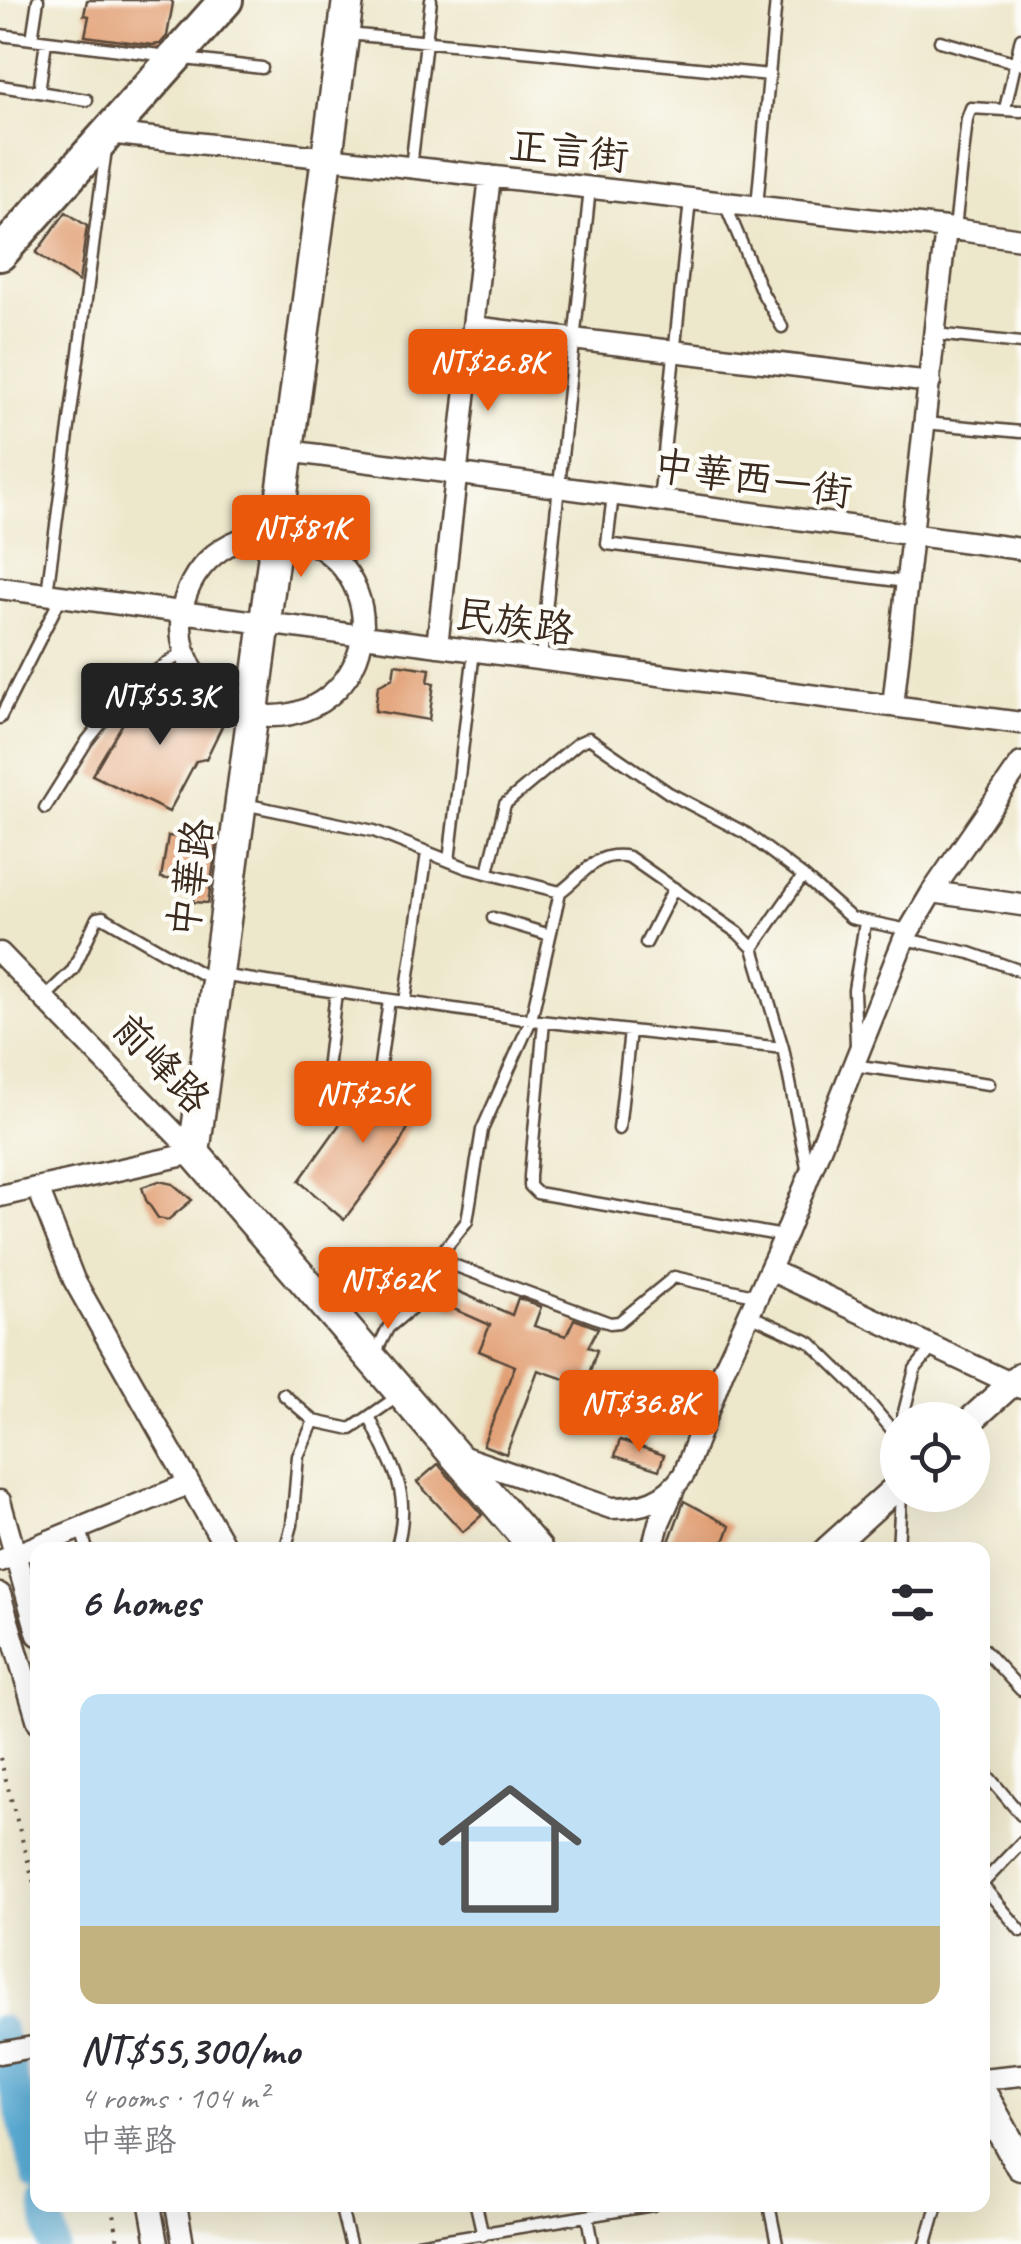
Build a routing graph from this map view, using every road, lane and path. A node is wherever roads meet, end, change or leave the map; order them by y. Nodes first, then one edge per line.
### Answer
1 (38, 0) edge
2 (226, 0) edge
3 (348, 0) edge
4 (431, 0) edge
5 (776, 0) edge
6 (343, 34) junction
7 (0, 35) edge
8 (1021, 38) edge
9 (32, 39) junction
10 (46, 41) junction
11 (940, 41) dead end
12 (426, 42) junction
13 (176, 58) junction
14 (1018, 64) edge
15 (262, 68) dead end
16 (770, 76) junction
17 (0, 86) edge
18 (39, 92) junction
19 (87, 100) dead end
20 (1005, 109) junction
21 (1021, 112) edge
22 (108, 133) junction
23 (326, 158) junction
24 (411, 167) junction
25 (490, 176) junction
26 (590, 188) junction
27 (690, 199) junction
28 (724, 203) junction
29 (758, 206) junction
30 (951, 228) junction
31 (1021, 239) edge
32 (0, 254) edge
33 (473, 326) junction
34 (782, 327) dead end
35 (935, 334) junction
36 (576, 339) junction
37 (1021, 343) edge
38 (674, 351) junction
39 (930, 382) junction
40 (925, 423) junction
41 (1021, 432) edge
42 (288, 451) junction
43 (456, 474) junction
44 (557, 487) junction
45 (614, 495) junction
46 (659, 501) junction
47 (277, 532) junction
48 (912, 534) junction
49 (1021, 549) edge
50 (907, 582) junction
51 (0, 588) edge
52 (54, 596) junction
53 (181, 612) junction
54 (265, 624) junction
55 (364, 636) junction
56 (437, 646) junction
57 (185, 651) junction
58 (474, 651) junction
59 (541, 660) junction
60 (893, 706) junction
61 (252, 715) junction
62 (0, 718) edge
63 (1021, 723) edge
64 (1021, 763) edge
65 (241, 804) junction
66 (45, 808) dead end
67 (427, 853) junction
68 (448, 861) junction
69 (488, 872) junction
70 (803, 876) junction
71 (674, 888) junction
72 (560, 892) junction
73 (932, 892) junction
74 (1021, 905) edge
75 (493, 918) dead end
76 (865, 923) junction
77 (550, 935) junction
78 (907, 935) junction
79 (646, 942) dead end
80 (753, 948) junction
81 (0, 953) edge
82 (1021, 971) edge
83 (217, 979) junction
84 (336, 992) junction
85 (44, 998) junction
86 (388, 1000) junction
87 (405, 1002) junction
88 (538, 1021) junction
89 (630, 1032) junction
90 (783, 1048) junction
91 (854, 1058) junction
92 (378, 1072) dead end
93 (989, 1084) dead end
94 (323, 1104) dead end
95 (619, 1129) dead end
96 (194, 1153) junction
97 (809, 1178) junction
98 (38, 1188) junction
99 (0, 1196) edge
100 (785, 1236) junction
101 (437, 1258) junction
102 (770, 1270) junction
103 (754, 1306) junction
104 (933, 1347) junction
105 (372, 1359) junction
106 (1018, 1382) edge
107 (402, 1393) junction
108 (283, 1394) dead end
109 (907, 1402) edge
110 (990, 1405) edge
111 (880, 1416) edge
112 (370, 1418) junction
113 (314, 1421) junction
114 (454, 1454) junction
115 (188, 1484) junction
116 (675, 1487) junction
117 (0, 1501) edge
118 (880, 1502) edge
119 (900, 1512) edge
120 (84, 1540) edge
121 (222, 1542) edge
122 (287, 1542) edge
123 (398, 1542) edge
124 (530, 1542) edge
125 (654, 1542) edge
126 (836, 1542) edge
127 (898, 1542) edge
128 (7, 1558) edge
129 (0, 1594) edge
130 (30, 1615) edge
131 (990, 1657) edge
132 (1021, 1690) edge
133 (30, 1695) edge
134 (0, 1758) edge
135 (990, 1778) edge
136 (1021, 1814) edge
137 (1021, 1843) edge
138 (30, 1869) edge
139 (990, 1876) edge
140 (990, 1894) edge
141 (1021, 1932) edge
142 (30, 2047) edge
143 (0, 2053) edge
144 (1021, 2076) edge
145 (990, 2078) edge
146 (990, 2105) edge
147 (1012, 2132) edge
148 (1021, 2166) edge
149 (115, 2212) edge
150 (151, 2212) edge
151 (177, 2212) edge
152 (342, 2212) edge
153 (478, 2212) edge
154 (612, 2212) edge
155 (770, 2212) edge
156 (935, 2212) edge
157 (588, 2216) junction
158 (483, 2235) junction
159 (118, 2244) edge
160 (157, 2244) edge
161 (183, 2244) edge
162 (350, 2244) edge
163 (418, 2244) edge
164 (593, 2244) edge
165 (777, 2244) edge
166 (926, 2244) edge

1 - 9 lane
2 - 13 main road
3 - 6 main road, 中華路
4 - 12 lane
5 - 16 lane
6 - 12 lane
6 - 23 main road, 中華路
7 - 9 lane
8 - 14 lane
9 - 10 lane
10 - 13 lane
10 - 18 lane
11 - 14 lane
12 - 16 lane
12 - 24 lane
13 - 15 lane
13 - 22 main road
14 - 20 lane
16 - 29 lane
17 - 18 lane
18 - 19 lane
20 - 21 lane
20 - 30 lane
22 - 23 street, 正言街
22 - 32 main road
22 - 52 lane
23 - 24 street, 正言街
23 - 42 main road, 中華路
24 - 25 street, 正言街
25 - 26 street, 正言街
25 - 33 street
26 - 27 street, 正言街
26 - 36 lane
27 - 28 street, 正言街
27 - 38 lane
28 - 29 street, 正言街
28 - 34 lane
29 - 30 street, 正言街
30 - 31 street, 正言街
30 - 35 street
33 - 36 street
33 - 43 street
35 - 37 lane
35 - 39 street
36 - 38 street
36 - 44 lane
38 - 39 street
38 - 46 lane
39 - 40 street
40 - 41 lane
40 - 48 street
42 - 43 street, 中華西一街
42 - 47 main road, 中華路
43 - 44 street, 中華西一街
43 - 56 street
44 - 45 street, 中華西一街
44 - 59 lane
45 - 46 street, 中華西一街
45 - 50 lane
46 - 48 street, 中華西一街
47 - 53 street
47 - 54 main road, 中華路
47 - 55 street
48 - 49 street, 中華西一街
48 - 50 street
50 - 60 street
51 - 52 street, 民族路
52 - 53 street, 民族路
52 - 62 lane
53 - 54 street, 民族路
53 - 57 street
54 - 55 street, 民族路
54 - 61 main road, 中華路
55 - 56 street, 民族路
55 - 61 street
56 - 58 street, 民族路
57 - 61 street
57 - 66 lane
58 - 59 street, 民族路
58 - 68 lane
59 - 60 street, 民族路
60 - 63 street, 民族路
61 - 65 main road, 中華路
64 - 73 street
65 - 67 lane
65 - 83 main road, 中華路
67 - 68 lane
67 - 87 lane
68 - 69 lane
69 - 70 lane
69 - 72 lane
70 - 76 lane
70 - 80 lane
71 - 72 lane
71 - 79 lane
71 - 80 lane
72 - 77 lane
73 - 74 street
73 - 78 street
75 - 77 lane
76 - 78 lane
76 - 91 lane
77 - 88 lane
78 - 82 lane
78 - 91 street
80 - 90 lane
81 - 85 street, 前峰路
83 - 84 lane
83 - 85 lane
83 - 96 main road, 中華路
84 - 86 lane
84 - 94 lane
85 - 96 street, 前峰路
86 - 87 lane
86 - 92 lane
87 - 88 lane
88 - 89 lane
88 - 100 lane
88 - 101 lane
89 - 90 lane
89 - 95 lane
90 - 97 lane
91 - 93 lane
91 - 97 street
96 - 98 street
96 - 105 main road, 前峰路
97 - 100 street
98 - 99 street
98 - 115 street
100 - 102 street
101 - 103 lane
101 - 105 lane
102 - 103 street
102 - 104 street
103 - 111 lane
103 - 116 street
104 - 106 street
104 - 109 lane
105 - 107 main road, 前峰路
106 - 110 street
107 - 112 lane
107 - 114 main road, 前峰路
108 - 113 lane
112 - 113 lane
112 - 123 lane
113 - 122 lane
114 - 116 street
114 - 124 main road, 前峰路
115 - 120 street
115 - 121 street
116 - 125 street
117 - 128 street
118 - 126 street
119 - 127 lane
128 - 130 street
129 - 133 street
131 - 132 lane
134 - 138 path
135 - 136 lane
137 - 139 lane
140 - 141 lane
142 - 143 street
144 - 145 street
146 - 147 main road
147 - 148 main road
149 - 159 path
150 - 160 street
151 - 161 street
152 - 162 lane
153 - 158 lane
154 - 157 lane
155 - 165 lane
156 - 166 lane
157 - 158 lane
157 - 164 lane
158 - 163 lane

